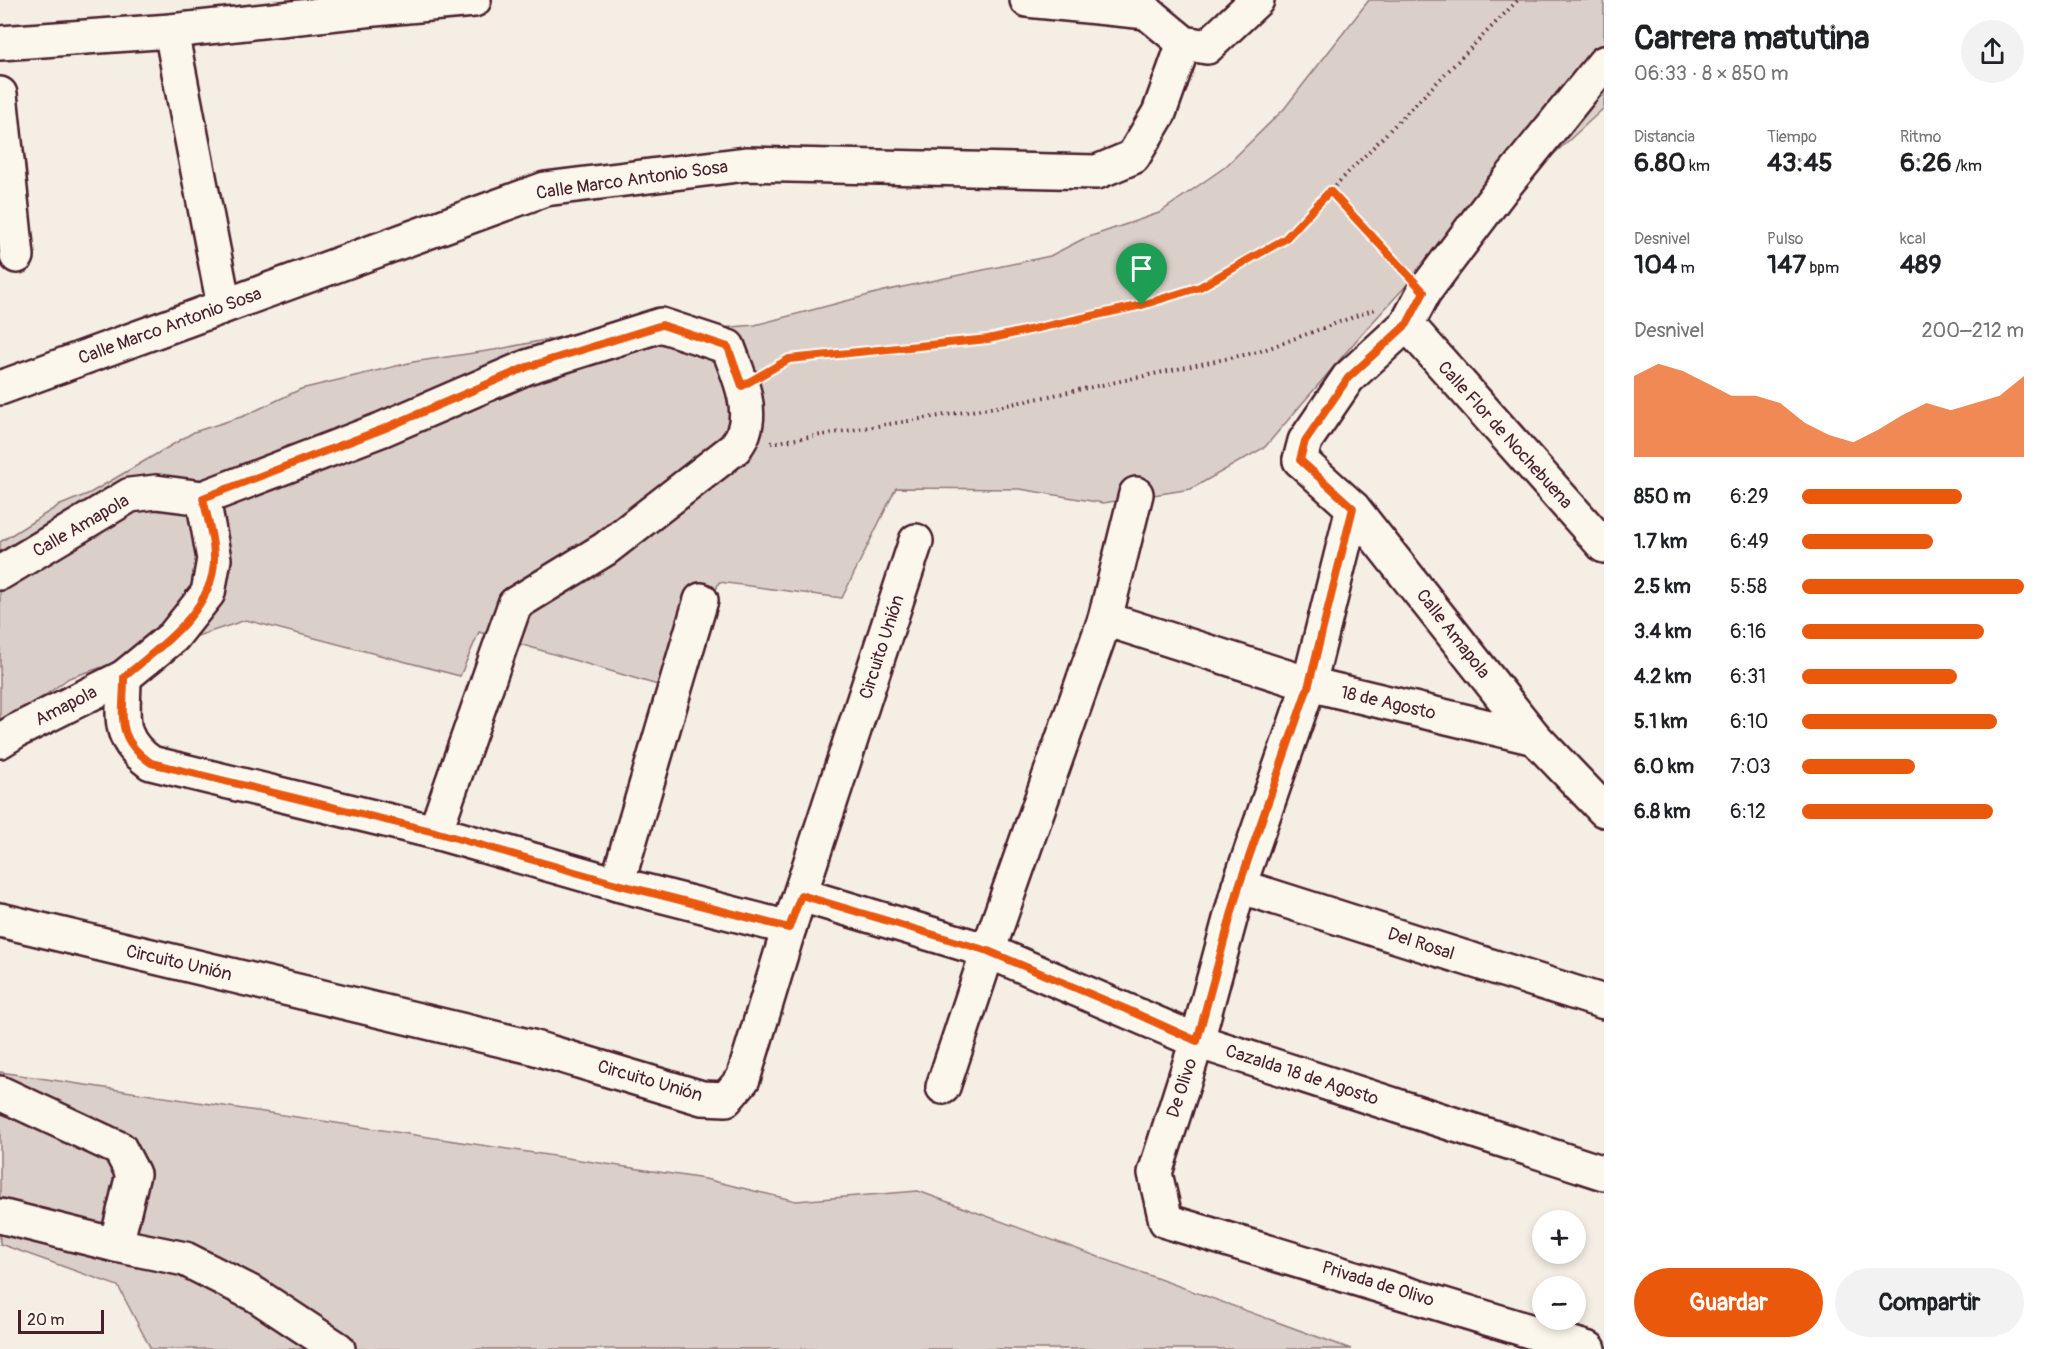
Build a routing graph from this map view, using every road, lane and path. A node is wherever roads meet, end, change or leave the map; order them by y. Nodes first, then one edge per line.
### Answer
1 (474, 0) edge
2 (1028, 0) edge
3 (1257, 0) edge
4 (1518, 0) edge
5 (373, 4) edge
6 (1140, 6) edge
7 (171, 31) junction
8 (0, 43) edge
9 (1184, 43) junction
10 (1604, 63) edge
11 (0, 94) edge
12 (1330, 191) junction
13 (17, 256) dead end
14 (1424, 292) junction
15 (224, 306) junction
16 (1393, 316) junction
17 (742, 386) junction
18 (0, 388) edge
19 (735, 448) junction
20 (1136, 494) dead end
21 (1353, 508) junction
22 (206, 510) junction
23 (916, 541) dead end
24 (1604, 546) edge
25 (0, 573) edge
26 (701, 600) dead end
27 (1105, 619) junction
28 (124, 677) junction
29 (1309, 684) junction
30 (1535, 738) junction
31 (0, 741) edge
32 (1604, 810) edge
33 (435, 832) junction
34 (617, 884) junction
35 (1239, 886) junction
36 (801, 895) junction
37 (0, 920) edge
38 (789, 928) junction
39 (988, 951) junction
40 (1604, 1002) edge
41 (1197, 1041) junction
42 (943, 1087) dead end
43 (0, 1093) edge
44 (1604, 1173) edge
45 (0, 1216) edge
46 (1166, 1221) joint
47 (116, 1245) junction
48 (338, 1349) edge
49 (1589, 1349) edge

1 - 5 street
2 - 6 street
3 - 9 street
4 - 12 path
5 - 7 street
6 - 9 street
7 - 8 street
7 - 15 street
9 - 15 street, Calle Marco Antonio Sosa
10 - 14 street
11 - 13 street
12 - 14 path
12 - 17 path
14 - 16 street
15 - 18 street, Calle Marco Antonio Sosa
16 - 19 path
16 - 21 street, Calle Amapola
16 - 24 street, Calle Flor de Nochebuena
17 - 19 street
17 - 22 street, Calle Amapola
19 - 33 street
20 - 27 street
21 - 29 street, De Olivo
21 - 30 street, Calle Amapola
22 - 25 street, Calle Amapola
22 - 28 street, Amapola
23 - 36 street, Circuito Unión
26 - 34 street
27 - 29 street, 18 de Agosto
27 - 39 street
28 - 31 street, Amapola
28 - 33 street
29 - 30 street, 18 de Agosto
29 - 35 street, De Olivo
30 - 32 street, Calle Amapola
33 - 34 street
34 - 38 street
35 - 40 street, Del Rosal
35 - 41 street, De Olivo
36 - 38 street, Circuito Unión
36 - 39 street, Cazalda 18 de Agosto
37 - 38 street, Circuito Unión
39 - 41 street, Cazalda 18 de Agosto
39 - 42 street
41 - 44 street, Cazalda 18 de Agosto
41 - 46 street, De Olivo
43 - 47 street
45 - 47 street
46 - 49 street, Privada de Olivo
47 - 48 street

